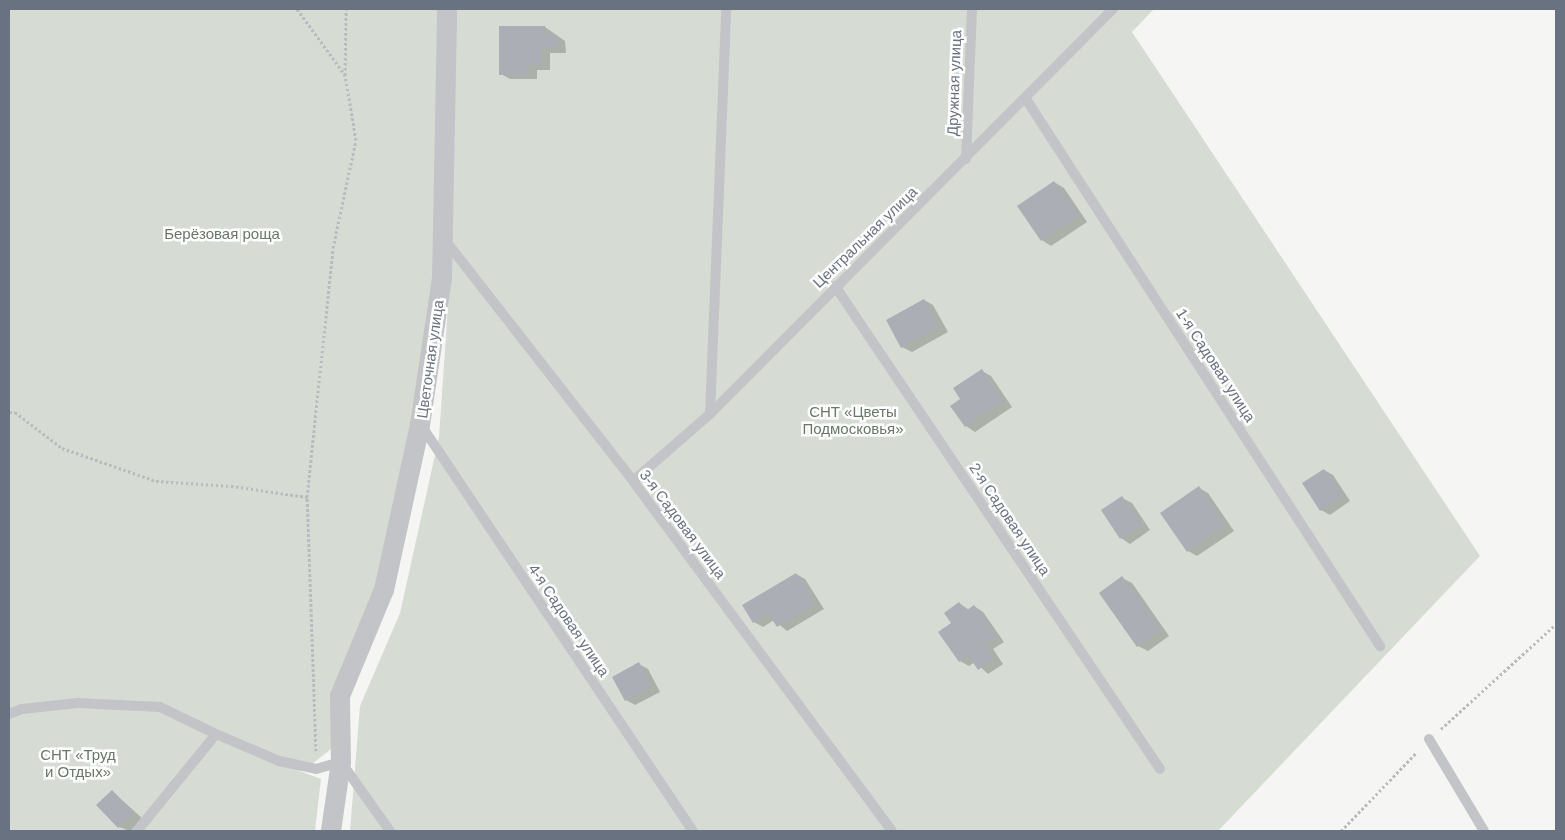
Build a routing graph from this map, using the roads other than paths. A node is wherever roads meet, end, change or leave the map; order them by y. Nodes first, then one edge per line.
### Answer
1 (447, 9) edge
2 (726, 9) edge
3 (972, 9) edge
4 (1113, 9) edge
5 (1026, 99) junction
6 (966, 159) junction
7 (445, 239) junction
8 (835, 286) junction
9 (710, 414) junction
10 (420, 425) junction
11 (633, 481) junction
12 (1380, 646) dead end
13 (9, 714) edge
14 (216, 734) junction
15 (1429, 739) dead end
16 (341, 762) junction
17 (1160, 769) dead end
18 (137, 831) edge
19 (331, 831) edge
20 (390, 831) edge
21 (693, 831) edge
22 (892, 831) edge
23 (1484, 831) edge

1 - 7 street, Цветочная улица
2 - 9 lane
3 - 6 lane, Дружная улица
4 - 5 lane, Центральная улица
5 - 6 lane, Центральная улица
5 - 12 lane, 1-я Садовая улица
6 - 8 lane, Центральная улица
7 - 10 street, Цветочная улица
7 - 11 lane, 3-я Садовая улица
8 - 9 lane, Центральная улица
8 - 17 lane, 2-я Садовая улица
9 - 11 lane, Центральная улица
10 - 16 street, Цветочная улица
10 - 21 lane, 4-я Садовая улица
11 - 22 lane, 3-я Садовая улица
13 - 14 lane
14 - 16 lane
14 - 18 lane
15 - 23 lane
16 - 19 street
16 - 20 lane

